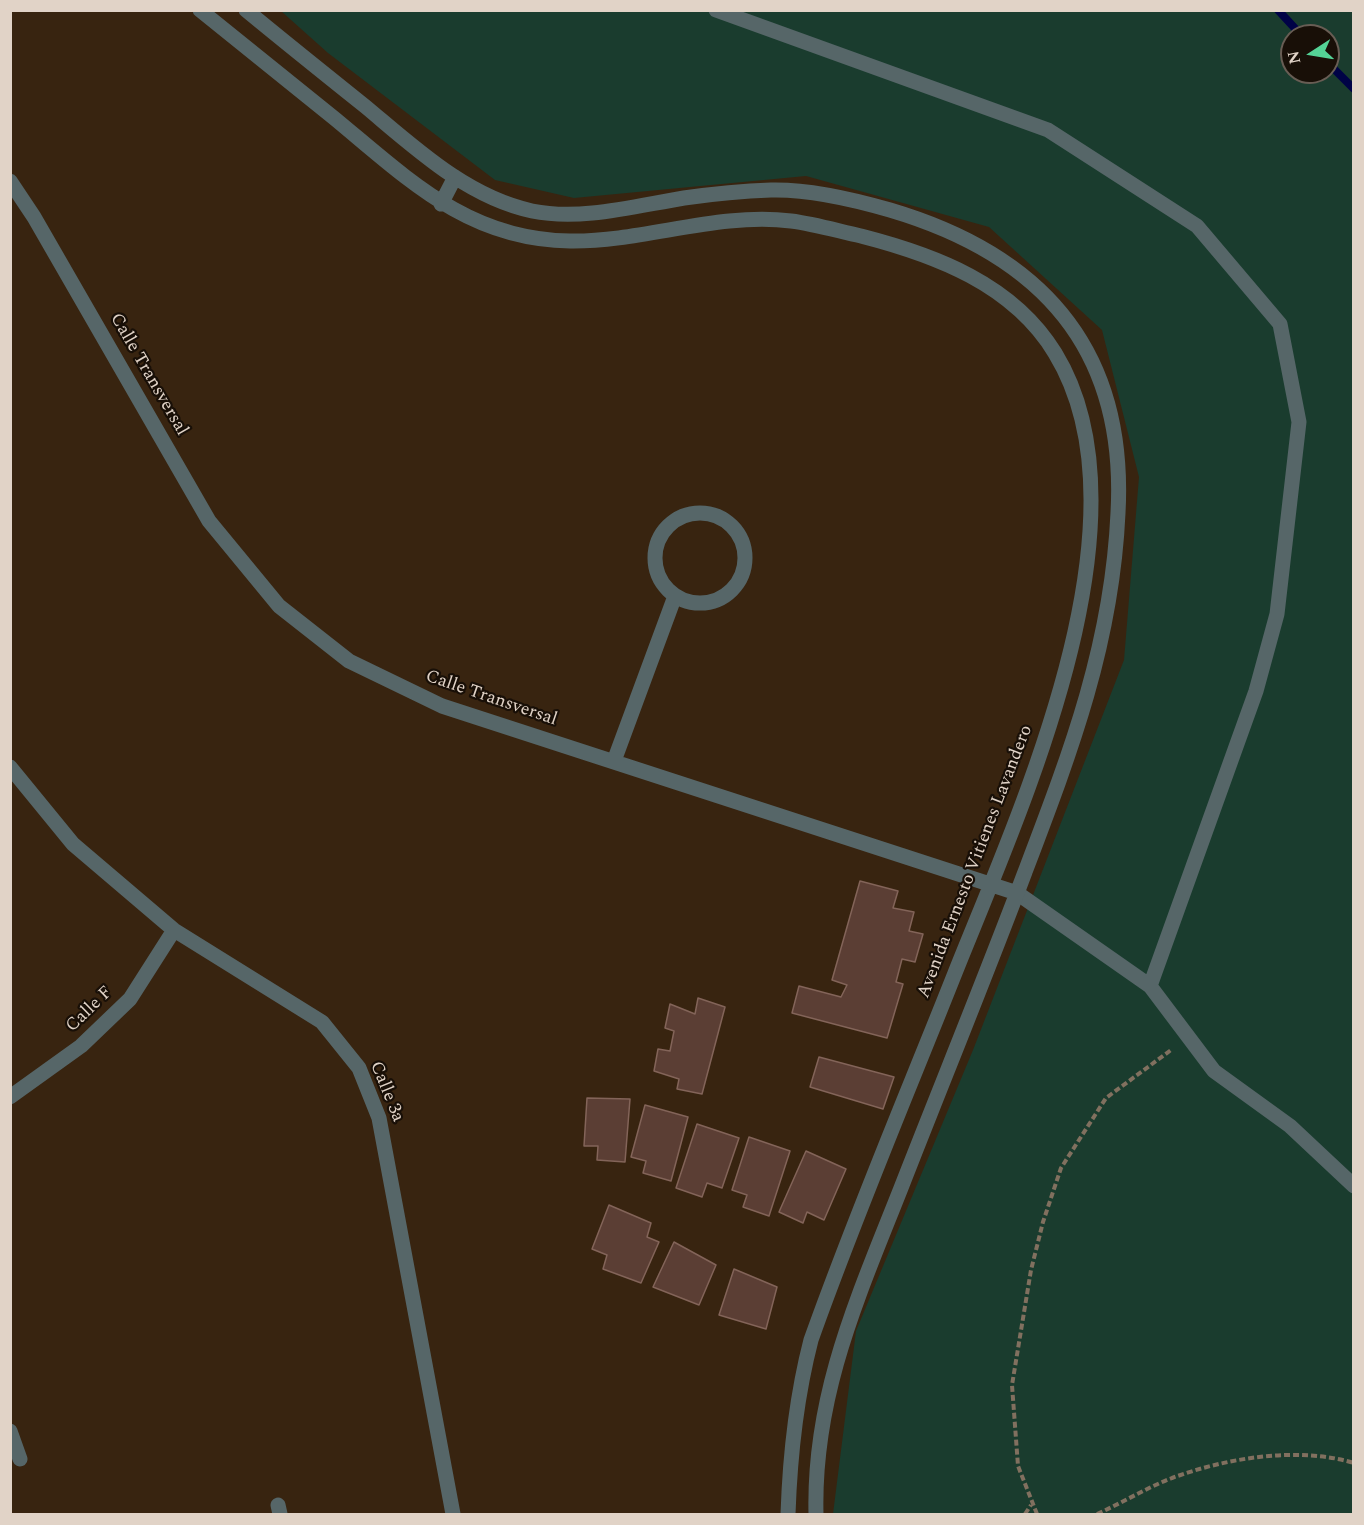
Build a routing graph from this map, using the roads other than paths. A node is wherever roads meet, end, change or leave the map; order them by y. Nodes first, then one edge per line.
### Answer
1 (200, 10) edge
2 (246, 10) edge
3 (716, 10) edge
4 (454, 177) junction
5 (10, 181) edge
6 (441, 204) junction
7 (675, 596) junction
8 (614, 761) junction
9 (10, 767) edge
10 (992, 887) junction
11 (1017, 893) junction
12 (174, 930) junction
13 (1150, 986) junction
14 (10, 1097) edge
15 (1353, 1186) edge
16 (843, 1258) junction
17 (868, 1269) junction
18 (10, 1431) edge
19 (20, 1459) dead end
20 (453, 1515) edge
21 (788, 1515) edge
22 (816, 1515) edge

1 - 6 street, Avenida Ernesto Vitienes Lavandero
2 - 4 street
3 - 13 street
4 - 6 street
4 - 11 street
5 - 8 street, Calle Transversal
6 - 10 street, Avenida Ernesto Vitienes Lavandero
7 - 7 street
7 - 8 street
8 - 10 street, Calle Transversal
9 - 12 street, Calle 3a
10 - 11 street, Calle Transversal
10 - 16 street, Avenida Ernesto Vitienes Lavandero
11 - 13 street
11 - 17 street
12 - 14 street, Calle F
12 - 20 street, Calle 3a
13 - 15 street
16 - 17 street
16 - 21 street, Avenida Ernesto Vitienes Lavandero
17 - 22 street
18 - 19 street

